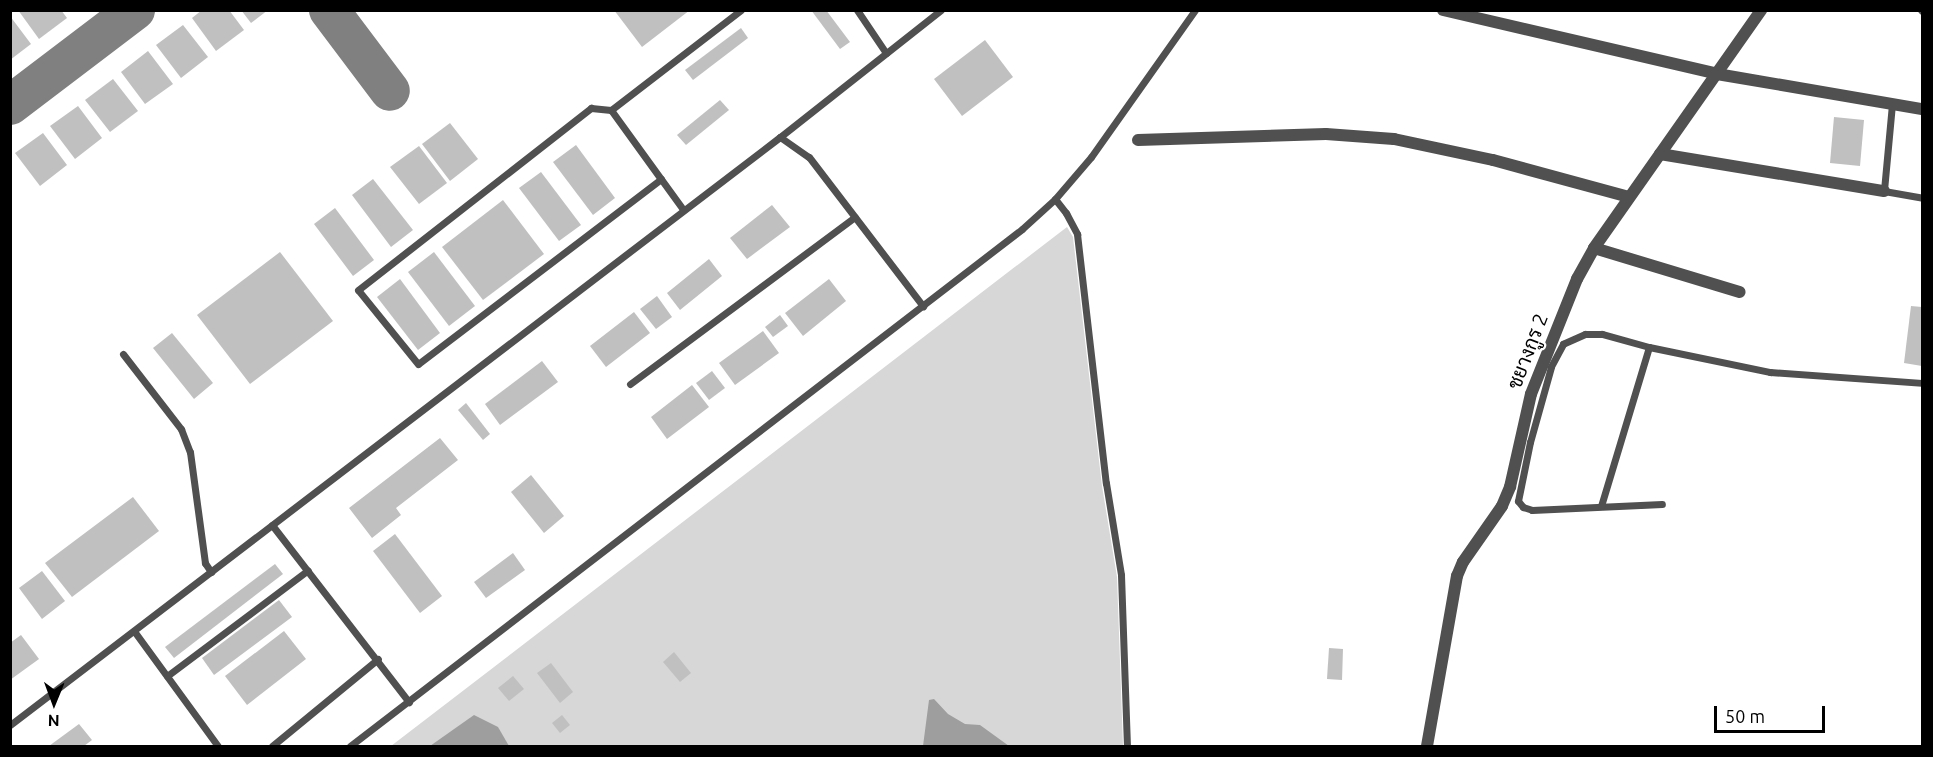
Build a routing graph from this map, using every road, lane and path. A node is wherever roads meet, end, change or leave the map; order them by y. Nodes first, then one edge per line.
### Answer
1 (741, 10) edge
2 (857, 10) edge
3 (941, 10) edge
4 (1196, 10) edge
5 (1443, 10) edge
6 (1498, 10) edge
7 (1761, 10) edge
8 (1496, 24) junction
9 (886, 53) junction
10 (1717, 74) junction
11 (1892, 104) junction
12 (1923, 109) edge
13 (611, 111) junction
14 (780, 137) junction
15 (1138, 140) dead end
16 (1660, 154) junction
17 (661, 179) junction
18 (1884, 191) junction
19 (1629, 197) junction
20 (1923, 198) edge
21 (1055, 199) junction
22 (683, 209) junction
23 (855, 217) junction
24 (1594, 248) junction
25 (1740, 292) dead end
26 (923, 306) junction
27 (1649, 347) junction
28 (123, 354) dead end
29 (1923, 383) edge
30 (630, 384) dead end
31 (1662, 504) dead end
32 (1602, 506) junction
33 (272, 525) junction
34 (308, 570) junction
35 (211, 572) junction
36 (134, 631) junction
37 (378, 659) junction
38 (166, 676) junction
39 (409, 702) junction
40 (10, 725) edge
41 (218, 747) edge
42 (272, 747) edge
43 (350, 747) edge
44 (1127, 747) edge
45 (1427, 747) edge

1 - 13 lane
2 - 9 lane
3 - 9 lane
4 - 21 lane
5 - 8 street
6 - 8 street
7 - 10 street, ชยางกูร 2
8 - 10 street
9 - 14 lane
10 - 11 street
10 - 16 street, ชยางกูร 2
11 - 12 street
11 - 18 lane
13 - 17 lane
13 - 17 lane
14 - 22 lane
14 - 23 lane
15 - 19 street
16 - 18 street
16 - 19 street, ชยางกูร 2
17 - 22 lane
18 - 20 lane
19 - 24 street, ชยางกูร 2
21 - 26 lane
21 - 44 lane
22 - 33 lane
23 - 26 lane
23 - 30 lane
24 - 25 street
24 - 45 street, ชยางกูร 2
26 - 39 lane
27 - 29 lane
27 - 32 lane
27 - 32 lane
28 - 35 lane
31 - 32 lane
33 - 34 lane
33 - 35 lane
34 - 37 lane
34 - 38 lane
35 - 36 lane
36 - 38 lane
36 - 40 lane
37 - 39 lane
37 - 42 lane
38 - 41 lane
39 - 43 lane

